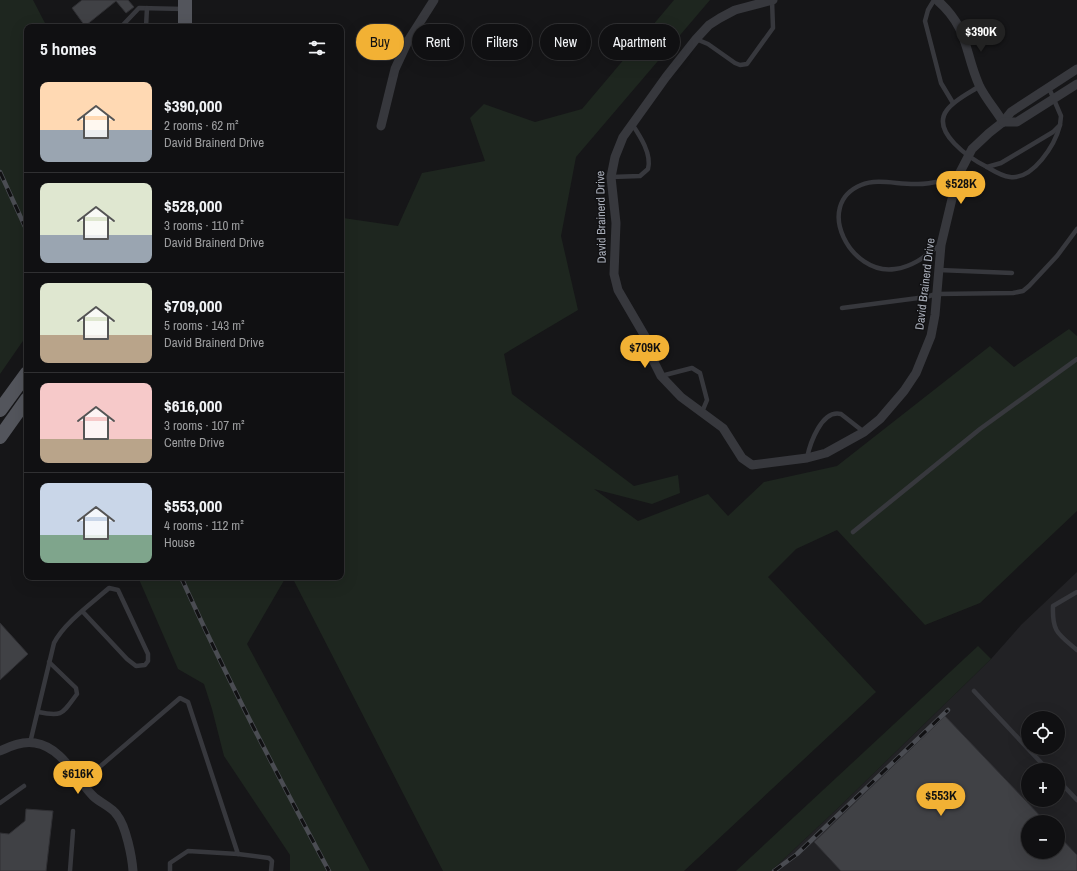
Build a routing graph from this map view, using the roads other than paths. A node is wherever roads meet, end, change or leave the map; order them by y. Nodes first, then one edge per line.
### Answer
1 (434, 0) edge
2 (773, 0) edge
3 (934, 0) edge
4 (938, 0) edge
5 (756, 2) edge
6 (185, 5) edge
7 (147, 8) junction
8 (124, 24) edge
9 (146, 24) edge
10 (185, 24) edge
11 (696, 39) junction
12 (1077, 69) edge
13 (1077, 84) edge
14 (980, 86) junction
15 (1049, 88) junction
16 (1054, 98) junction
17 (953, 104) junction
18 (1003, 122) junction
19 (632, 124) junction
20 (1060, 125) junction
21 (380, 126) dead end
22 (968, 155) junction
23 (987, 167) junction
24 (611, 177) junction
25 (957, 178) junction
26 (1077, 229) edge
27 (941, 245) junction
28 (939, 270) junction
29 (1012, 273) dead end
30 (936, 294) junction
31 (842, 308) dead end
32 (1077, 359) edge
33 (661, 376) junction
34 (24, 377) edge
35 (24, 402) edge
36 (0, 410) edge
37 (702, 412) junction
38 (864, 432) junction
39 (0, 436) edge
40 (807, 458) junction
41 (853, 532) dead end
42 (1077, 592) edge
43 (82, 612) junction
44 (1077, 650) edge
45 (50, 662) junction
46 (974, 691) dead end
47 (38, 712) junction
48 (30, 743) junction
49 (0, 751) edge
50 (1041, 763) edge
51 (82, 782) junction
52 (24, 786) dead end
53 (1065, 787) edge
54 (1077, 800) edge
55 (0, 803) edge
56 (73, 831) dead end
57 (238, 854) junction
58 (70, 871) edge
59 (135, 871) edge
60 (170, 871) edge
61 (271, 871) edge

1 - 21 street
2 - 5 street, David Brainerd Drive
2 - 11 lane
3 - 17 lane
4 - 14 street
5 - 11 street, David Brainerd Drive
6 - 7 lane
6 - 10 main road
7 - 8 lane
7 - 9 lane
11 - 19 street, David Brainerd Drive
12 - 15 street, David Brainerd Drive
13 - 16 street, David Brainerd Drive
14 - 17 lane
14 - 18 street
15 - 16 lane
15 - 18 street, David Brainerd Drive
16 - 18 street, David Brainerd Drive
16 - 20 lane
17 - 22 lane
18 - 22 street, David Brainerd Drive
19 - 24 street, David Brainerd Drive
19 - 24 lane
20 - 23 lane
20 - 23 lane
22 - 23 lane
22 - 25 street, David Brainerd Drive
24 - 33 street, David Brainerd Drive
25 - 27 street, David Brainerd Drive
25 - 27 lane
26 - 30 lane
27 - 28 street, David Brainerd Drive
28 - 29 lane
28 - 30 street, David Brainerd Drive
30 - 31 lane
30 - 38 street, David Brainerd Drive
32 - 41 lane
33 - 37 street, David Brainerd Drive
33 - 37 lane
34 - 36 main road
35 - 39 main road
37 - 40 street, David Brainerd Drive
38 - 40 street, David Brainerd Drive
38 - 40 lane
42 - 44 lane
43 - 43 lane
43 - 45 lane
45 - 47 lane
45 - 47 lane
46 - 50 lane
47 - 48 lane
48 - 49 street
48 - 51 street
51 - 57 lane
51 - 59 street
52 - 55 lane
53 - 54 lane
56 - 58 lane
57 - 60 lane
57 - 61 lane

